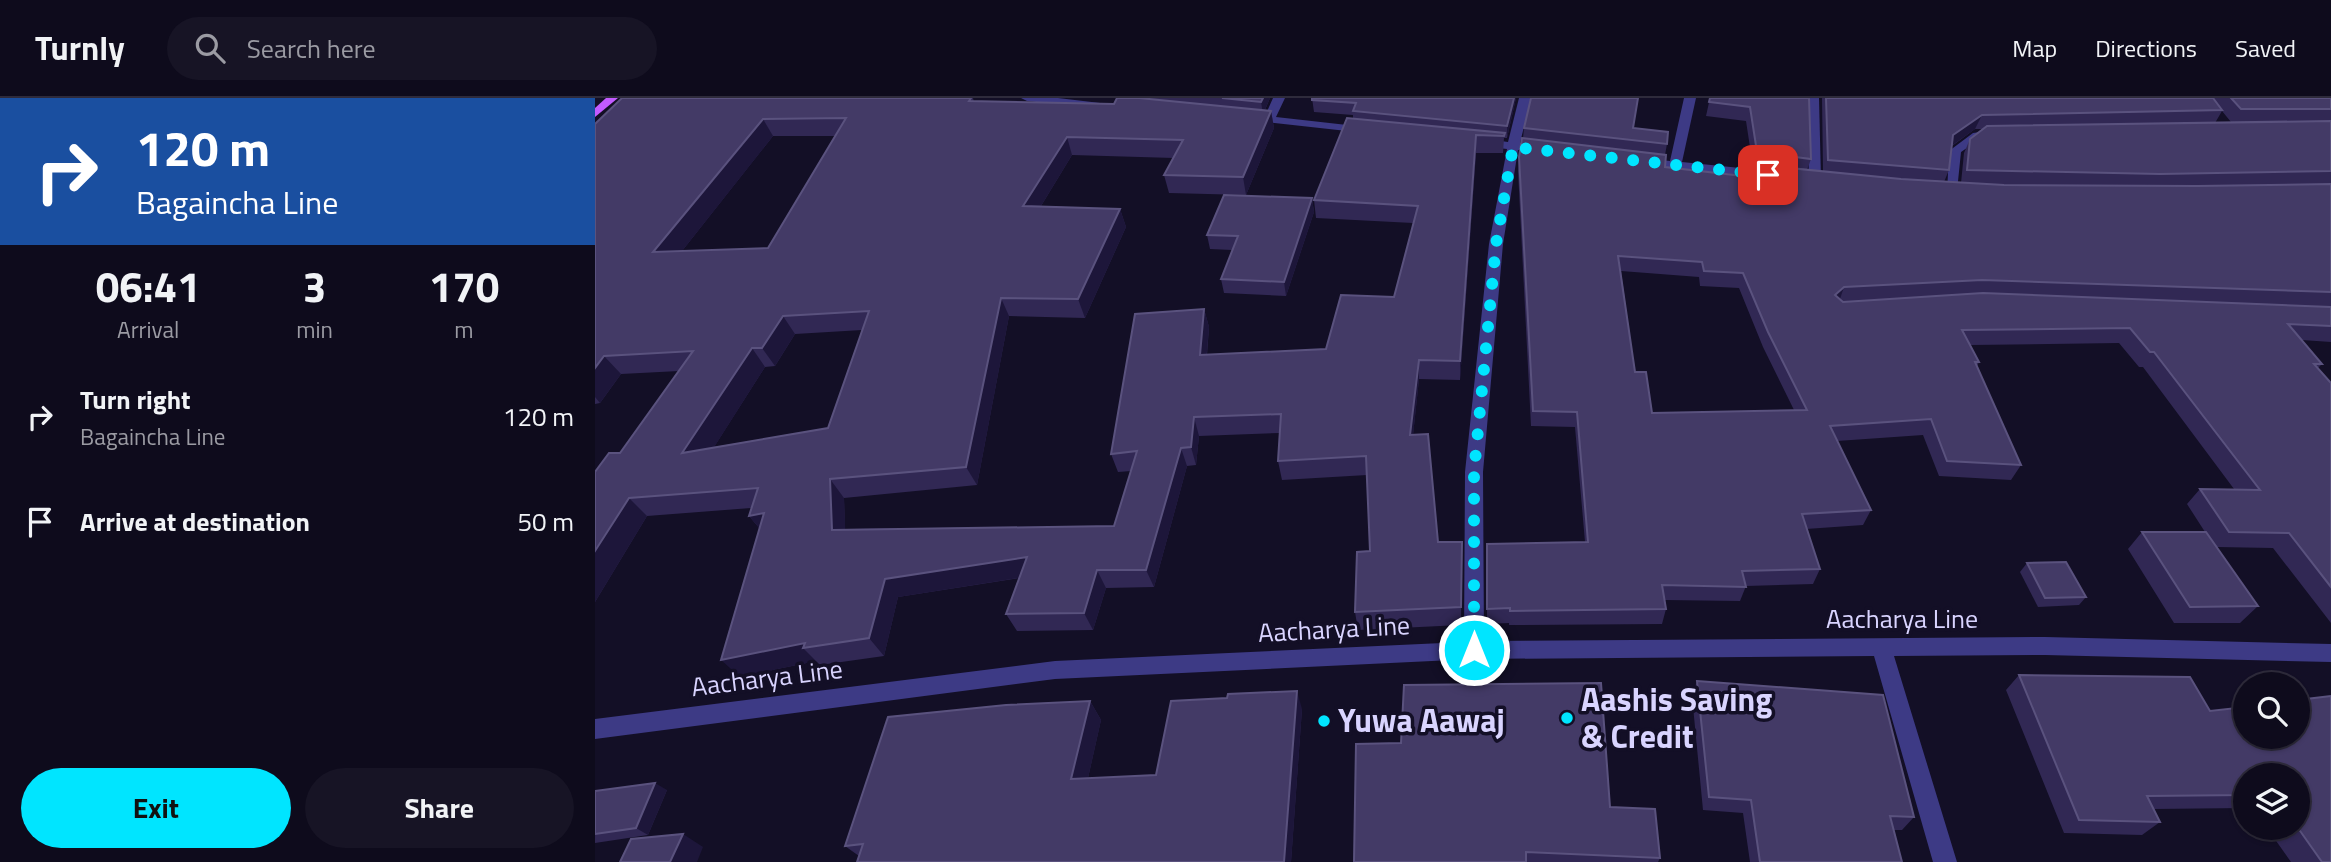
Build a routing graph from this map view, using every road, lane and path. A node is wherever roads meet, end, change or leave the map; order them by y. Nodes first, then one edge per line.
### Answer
1 (612, 98) edge
2 (1027, 98) edge
3 (1279, 98) edge
4 (1525, 98) edge
5 (1690, 98) edge
6 (1813, 98) edge
7 (1082, 101) edge
8 (1114, 107) edge
9 (595, 114) edge
10 (1242, 118) edge
11 (1269, 120) junction
12 (1377, 131) edge
13 (2004, 134) edge
14 (1472, 141) edge
15 (1513, 147) junction
16 (1553, 151) edge
17 (1634, 161) edge
18 (1675, 166) junction
19 (1951, 191) edge
20 (1881, 646) junction
21 (1474, 650) junction
22 (2331, 653) edge
23 (595, 729) edge
24 (1945, 862) edge

1 - 9 main road
2 - 7 street
3 - 11 street
4 - 15 street
5 - 18 street
6 - 18 street
7 - 8 street
10 - 11 street
11 - 12 street
13 - 19 street
14 - 15 street
15 - 16 street
15 - 21 street
17 - 18 street
20 - 21 street, Aacharya Line
20 - 22 street, Aacharya Line
20 - 24 street
21 - 23 street, Aacharya Line

